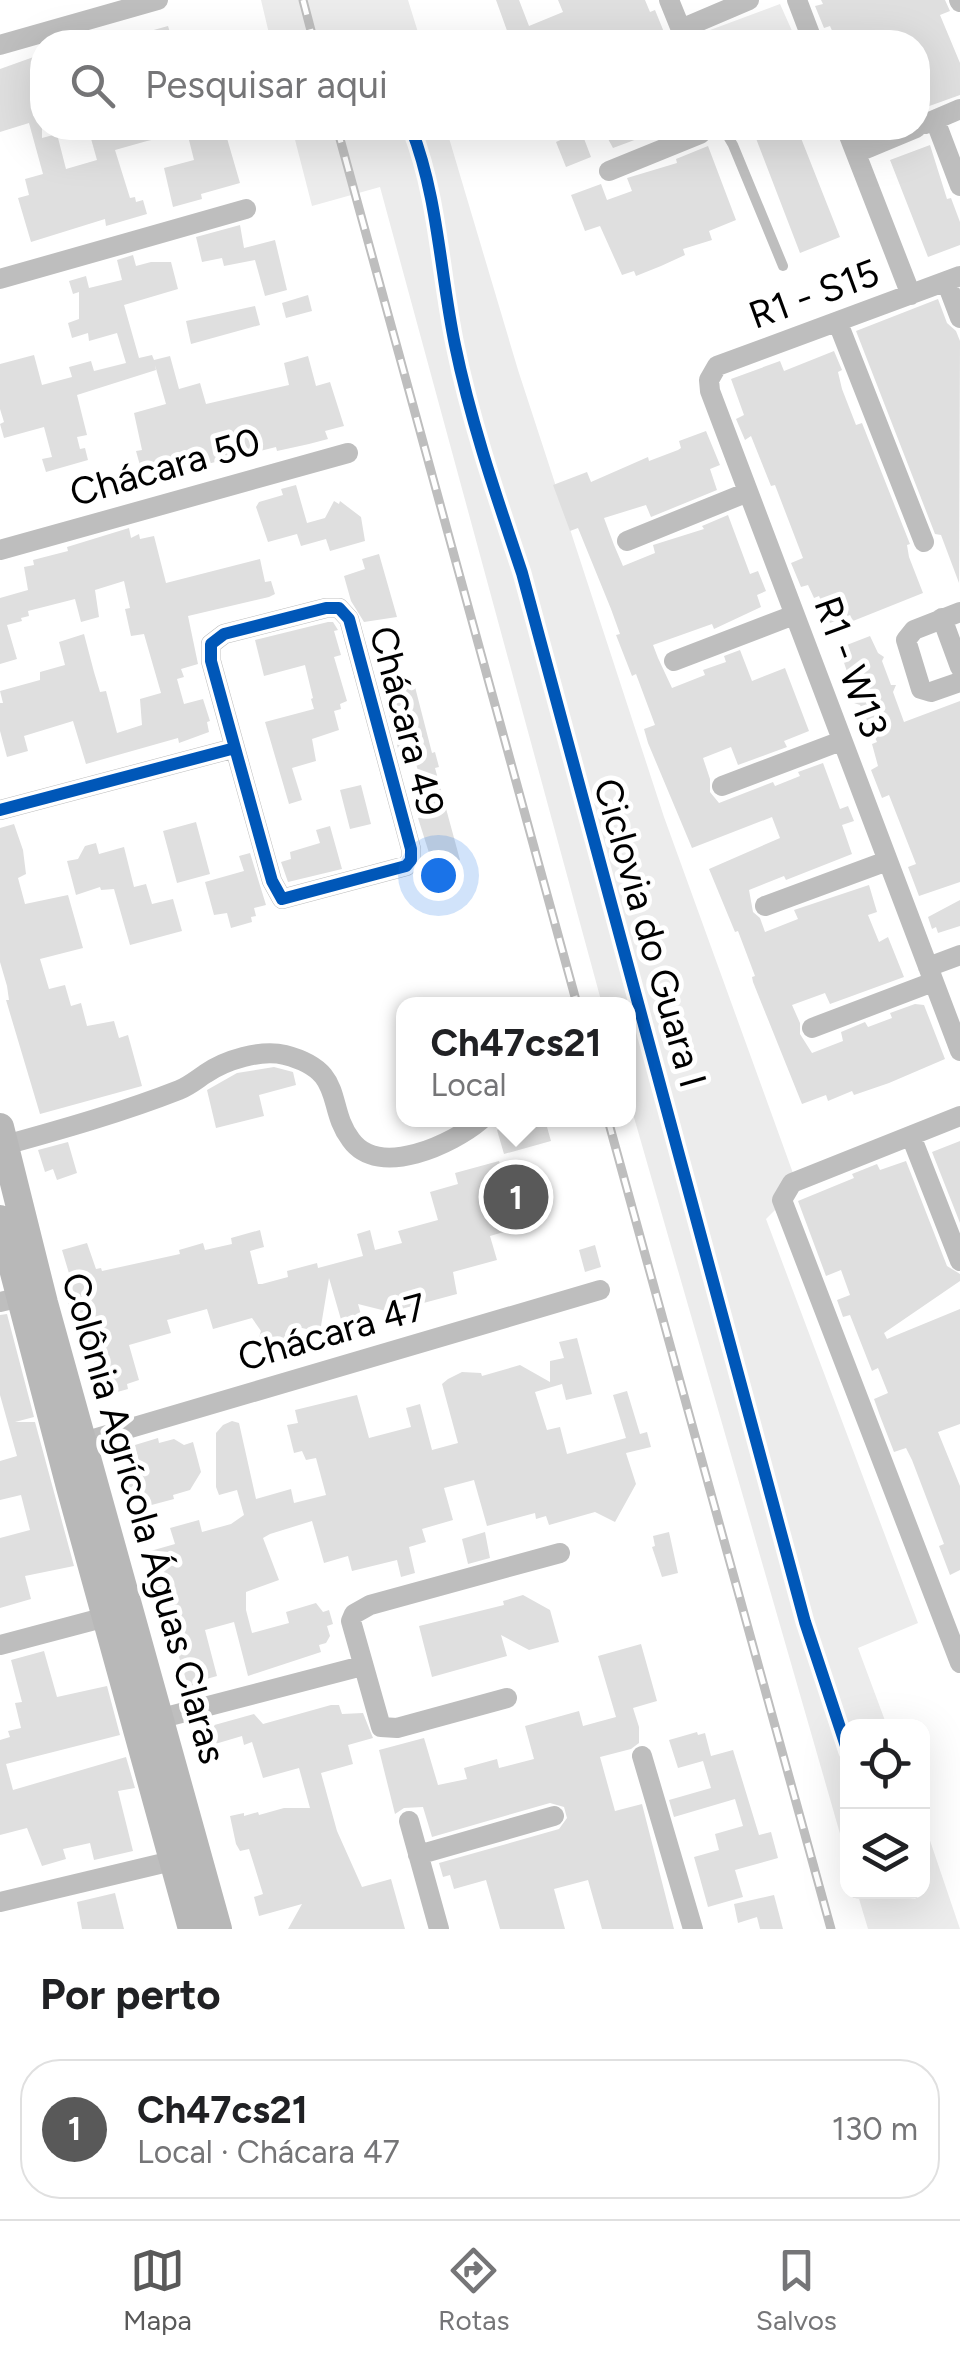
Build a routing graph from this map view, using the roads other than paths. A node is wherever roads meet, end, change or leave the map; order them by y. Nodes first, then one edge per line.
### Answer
1 (158, 0) edge
2 (669, 0) edge
3 (750, 0) edge
4 (797, 0) edge
5 (50, 30) edge
6 (682, 30) edge
7 (695, 30) edge
8 (808, 30) edge
9 (30, 36) edge
10 (0, 44) edge
11 (960, 109) edge
12 (930, 122) edge
13 (930, 137) edge
14 (685, 140) edge
15 (730, 140) edge
16 (851, 140) edge
17 (887, 140) edge
18 (856, 153) junction
19 (609, 171) dead end
20 (960, 186) edge
21 (246, 209) dead end
22 (783, 266) dead end
23 (953, 279) edge
24 (0, 280) edge
25 (911, 295) junction
26 (960, 318) edge
27 (838, 322) junction
28 (710, 391) joint
29 (348, 453) dead end
30 (748, 492) junction
31 (626, 542) dead end
32 (924, 542) dead end
33 (0, 550) edge
34 (794, 615) junction
35 (951, 615) edge
36 (674, 661) dead end
37 (960, 667) edge
38 (960, 682) edge
39 (841, 741) junction
40 (235, 748) junction
41 (722, 786) dead end
42 (0, 810) edge
43 (887, 861) junction
44 (765, 906) dead end
45 (960, 955) edge
46 (931, 974) junction
47 (812, 1028) dead end
48 (960, 1051) edge
49 (960, 1116) edge
50 (471, 1127) edge
51 (911, 1136) junction
52 (4, 1154) edge
53 (7, 1212) edge
54 (960, 1261) edge
55 (600, 1290) dead end
56 (11, 1300) edge
57 (83, 1442) junction
58 (560, 1553) dead end
59 (106, 1617) junction
60 (0, 1645) edge
61 (960, 1663) edge
62 (362, 1666) junction
63 (507, 1698) dead end
64 (162, 1718) junction
65 (642, 1756) dead end
66 (554, 1816) dead end
67 (409, 1821) dead end
68 (418, 1855) junction
69 (172, 1861) junction
70 (0, 1902) edge
71 (192, 1929) edge
72 (218, 1929) edge
73 (440, 1929) edge
74 (694, 1929) edge

1 - 5 street
2 - 6 street
3 - 7 street
4 - 8 street
9 - 10 street
11 - 12 street
13 - 20 street
14 - 19 street
15 - 22 lane
16 - 18 street
17 - 18 street
18 - 25 street
21 - 24 street
23 - 25 street, R1 - S15
23 - 26 street
25 - 27 street, R1 - S15
27 - 28 street, R1 - S15
27 - 32 street
28 - 30 street, R1 - W13
29 - 33 street, Chácara 50
30 - 31 street
30 - 34 street, R1 - W13
34 - 36 street
34 - 39 street, R1 - W13
35 - 37 street
35 - 38 street
39 - 41 street
39 - 43 street, R1 - W13
40 - 40 street, Chácara 49
40 - 42 street
43 - 44 street
43 - 46 street, R1 - W13
45 - 46 street
46 - 47 street
46 - 48 street, R1 - W13
49 - 51 street
50 - 52 street
51 - 54 street
51 - 61 street
52 - 53 main road, Colônia Agrícola Águas Claras
53 - 56 main road, Colônia Agrícola Águas Claras
53 - 57 main road, Colônia Agrícola Águas Claras
55 - 57 street, Chácara 47
56 - 59 main road, Colônia Agrícola Águas Claras
57 - 64 main road, Colônia Agrícola Águas Claras
58 - 62 street
59 - 60 street
59 - 69 main road, Colônia Agrícola Águas Claras
62 - 63 street
62 - 64 street
64 - 72 main road, Colônia Agrícola Águas Claras
65 - 74 street
66 - 68 street
67 - 68 street
68 - 73 street
69 - 70 street
69 - 71 main road, Colônia Agrícola Águas Claras

